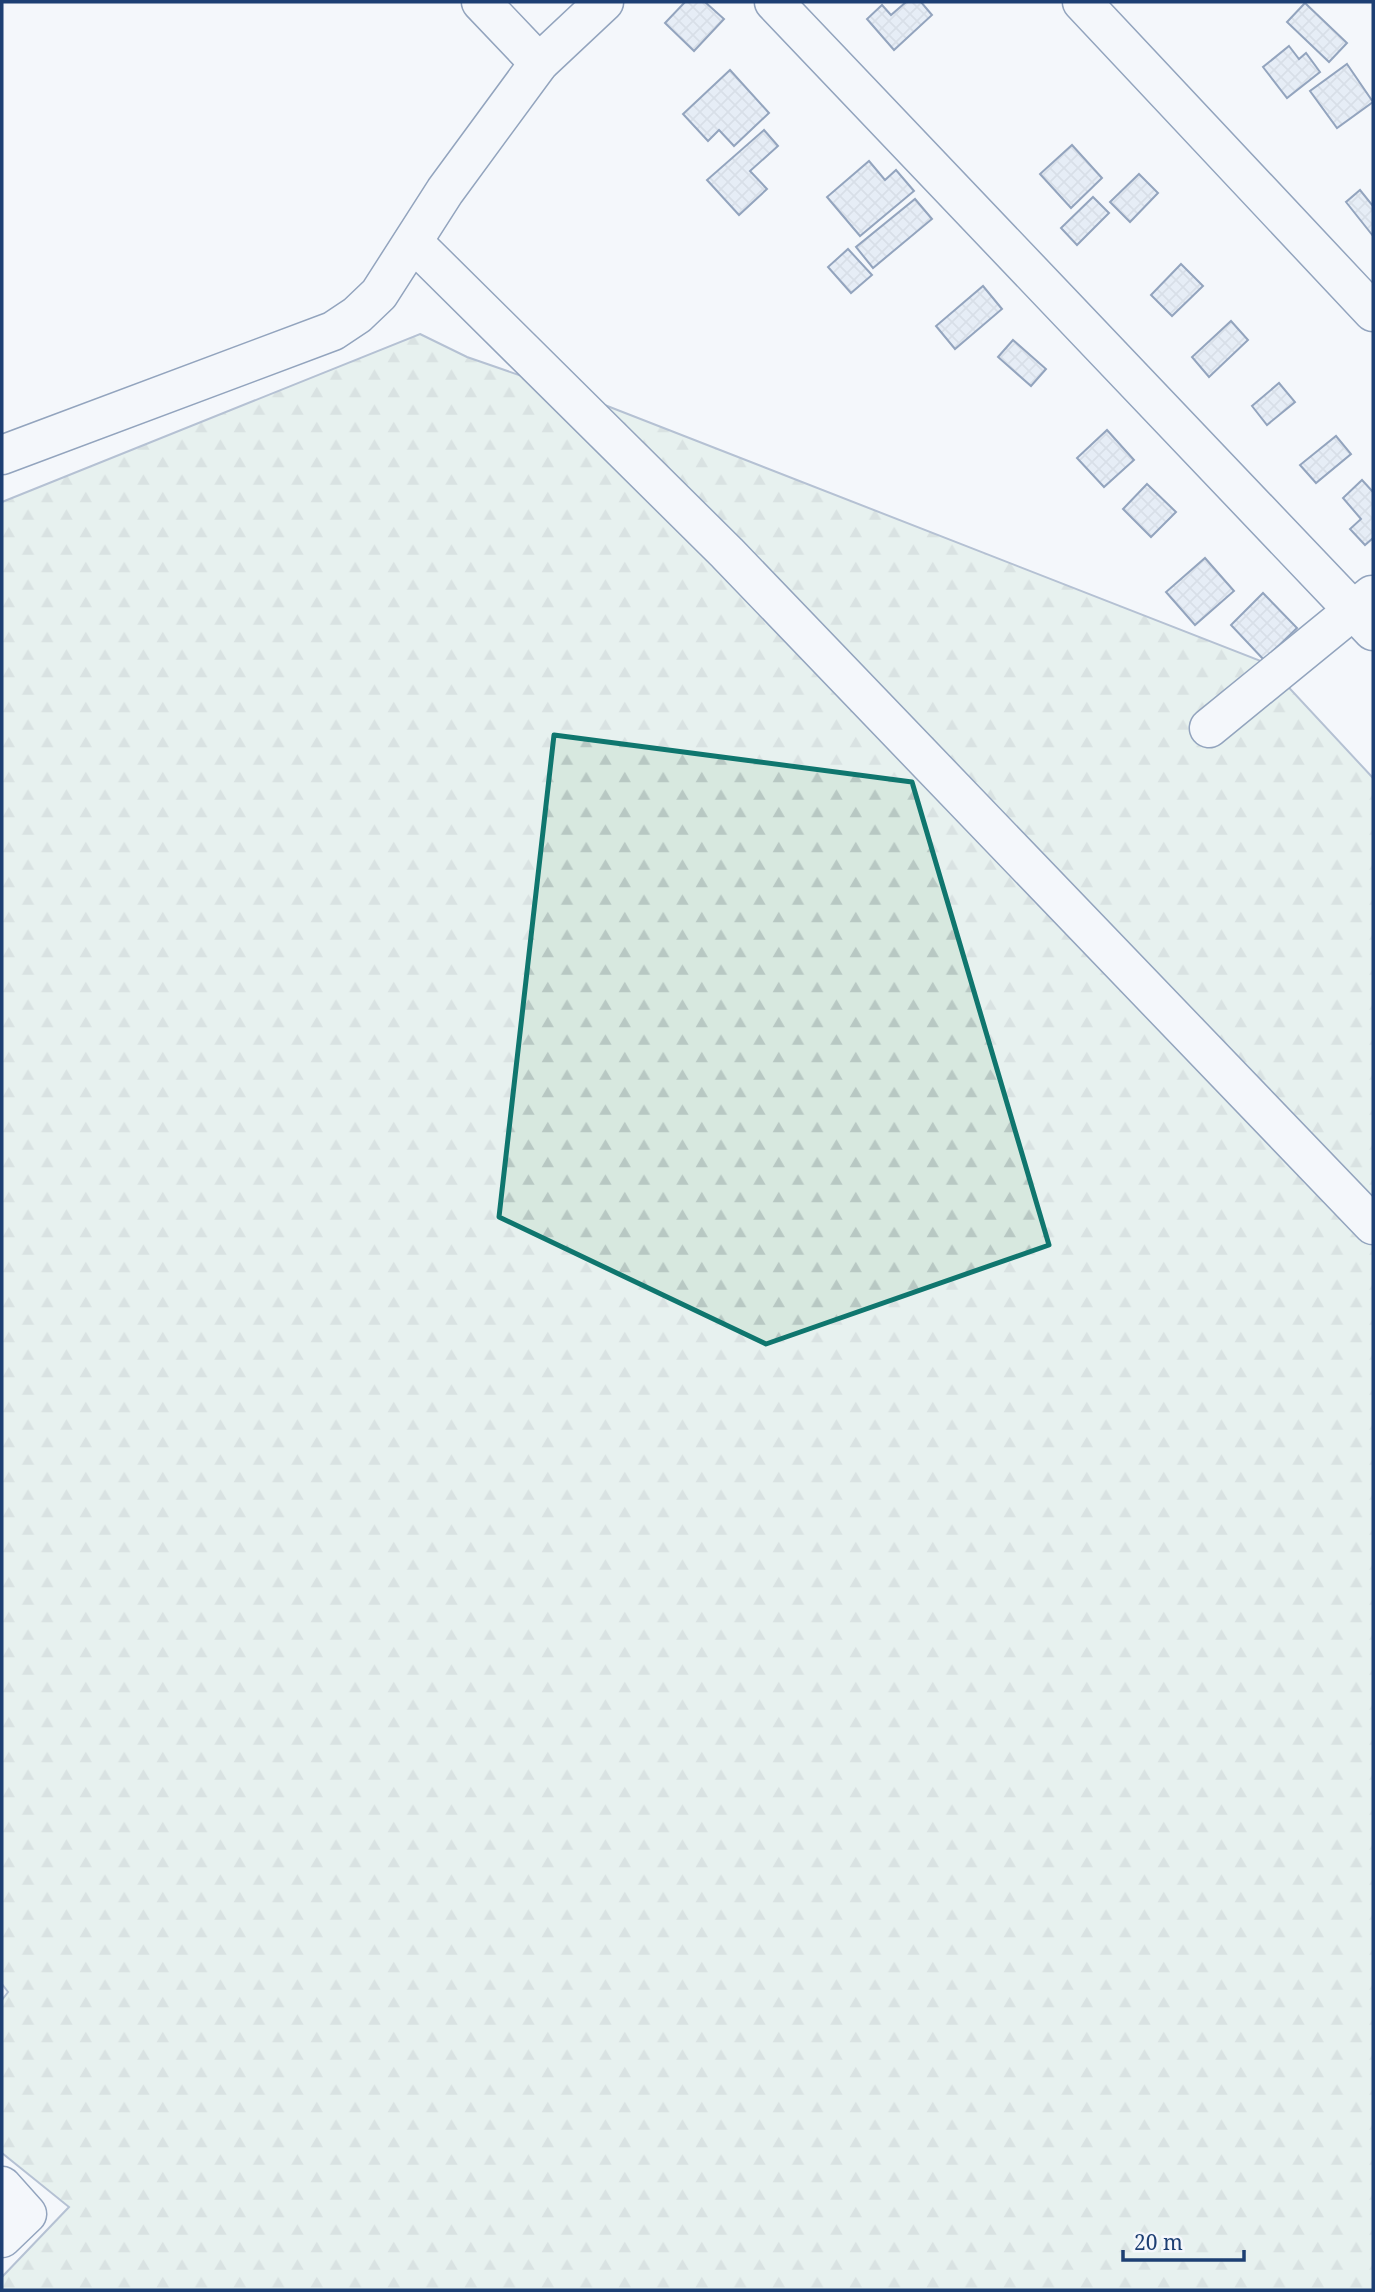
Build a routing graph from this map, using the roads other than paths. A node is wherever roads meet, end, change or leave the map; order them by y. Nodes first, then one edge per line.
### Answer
1 (481, 2) edge
2 (604, 2) edge
3 (774, 2) edge
4 (1082, 2) edge
5 (539, 63) junction
6 (413, 242) junction
7 (1373, 312) edge
8 (2, 455) edge
9 (1367, 611) edge
10 (1209, 728) dead end
11 (1373, 1225) edge
12 (2, 2186) edge
13 (2, 2238) edge

1 - 5 street
2 - 5 street
3 - 9 street
4 - 7 street
5 - 6 street
6 - 8 street
6 - 11 street
9 - 10 street
12 - 13 street

